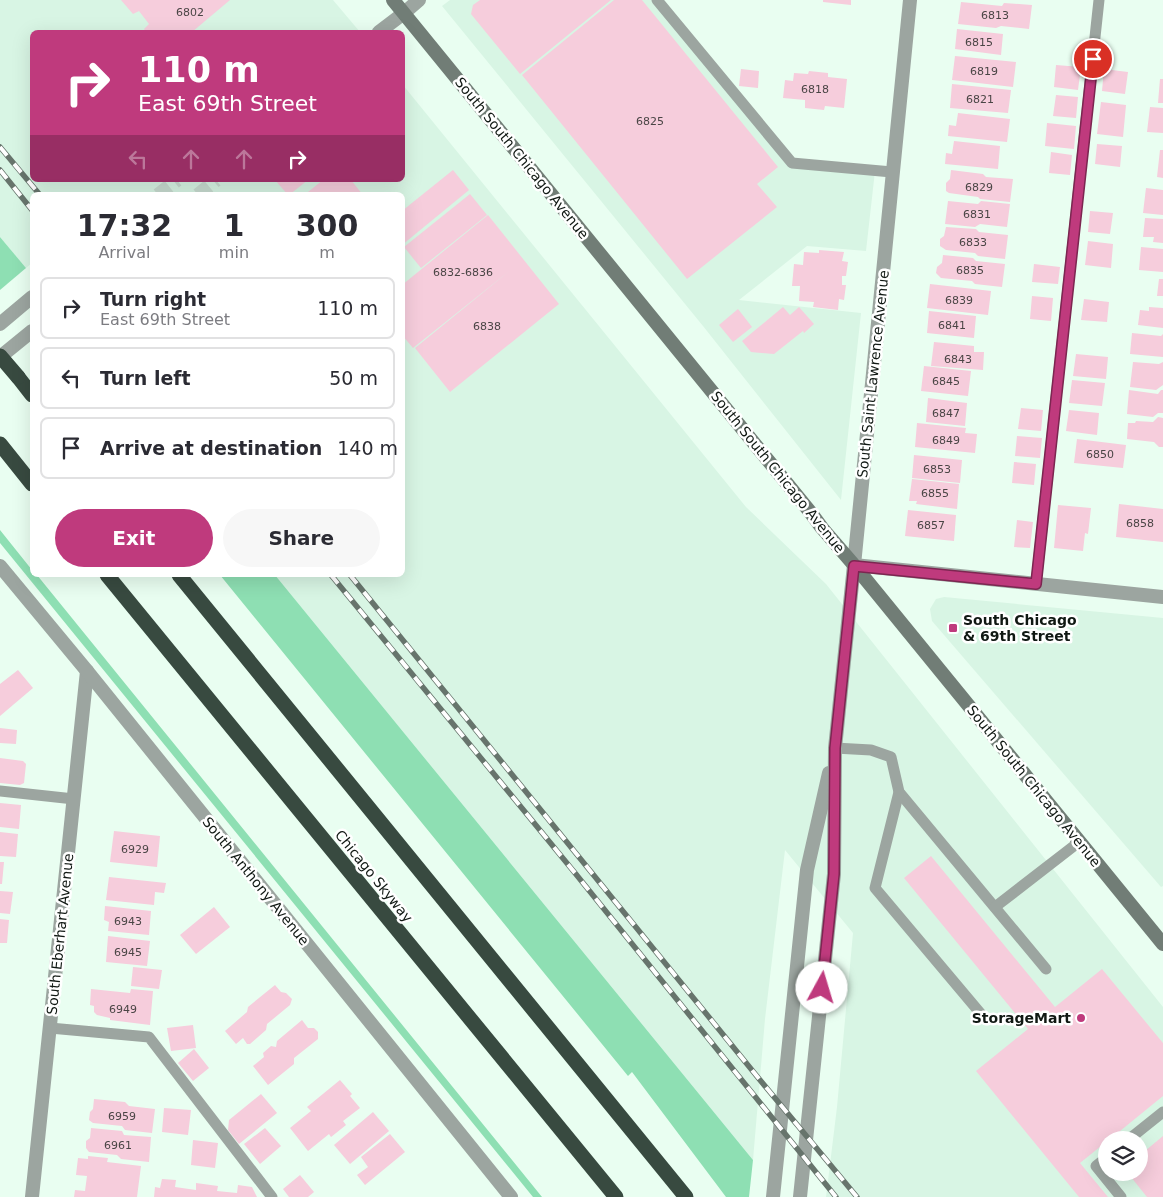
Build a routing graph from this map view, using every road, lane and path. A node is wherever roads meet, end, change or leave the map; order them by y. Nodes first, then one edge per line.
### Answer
1 (393, 0) edge
2 (420, 0) edge
3 (657, 0) edge
4 (910, 0) edge
5 (1099, 0) edge
6 (404, 13) junction
7 (382, 30) edge
8 (892, 172) junction
9 (30, 299) edge
10 (0, 324) edge
11 (30, 333) edge
12 (0, 356) edge
13 (30, 393) edge
14 (0, 444) edge
15 (30, 482) edge
16 (0, 566) edge
17 (854, 566) junction
18 (109, 577) edge
19 (181, 577) edge
20 (1036, 584) junction
21 (1163, 597) edge
22 (87, 670) junction
23 (835, 748) junction
24 (0, 791) edge
25 (899, 792) junction
26 (74, 799) junction
27 (1079, 842) junction
28 (995, 907) junction
29 (1163, 944) edge
30 (1046, 968) dead end
31 (981, 1014) dead end
32 (50, 1028) junction
33 (1163, 1112) edge
34 (1139, 1131) edge
35 (1108, 1181) edge
36 (32, 1197) edge
37 (272, 1197) edge
38 (511, 1197) edge
39 (616, 1197) edge
40 (686, 1197) edge
41 (773, 1197) edge
42 (800, 1197) edge
43 (1121, 1197) edge

1 - 6 main road, South South Chicago Avenue
2 - 6 street
3 - 8 lane
4 - 8 street, South Saint Lawrence Avenue
5 - 20 lane
6 - 7 street
6 - 17 main road, South South Chicago Avenue
8 - 17 street, South Saint Lawrence Avenue
9 - 10 street
11 - 12 street
12 - 13 highway, bridge
14 - 15 highway
16 - 22 street, South Anthony Avenue
17 - 20 street
17 - 23 street, South Saint Lawrence Avenue
17 - 27 main road, South South Chicago Avenue
18 - 39 highway, Chicago Skyway
19 - 40 highway
20 - 21 street
22 - 26 street, South Eberhart Avenue
22 - 38 street, South Anthony Avenue
23 - 25 lane
23 - 41 street, South Saint Lawrence Avenue
23 - 42 street, South Saint Lawrence Avenue
24 - 26 lane
25 - 28 lane
25 - 31 lane
26 - 32 street, South Eberhart Avenue
27 - 28 lane
27 - 29 main road, South South Chicago Avenue
28 - 30 lane
32 - 36 street, South Eberhart Avenue
32 - 37 lane
33 - 34 lane
35 - 43 lane

